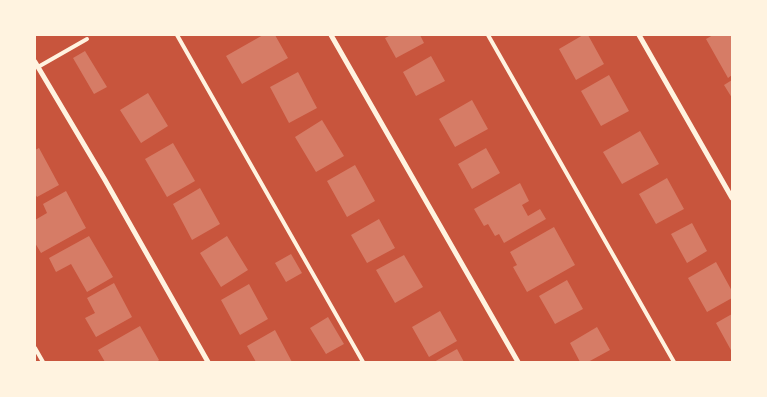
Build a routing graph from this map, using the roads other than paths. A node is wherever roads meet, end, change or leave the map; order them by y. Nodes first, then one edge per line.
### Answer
1 (177, 35) edge
2 (331, 35) edge
3 (488, 35) edge
4 (639, 35) edge
5 (88, 39) dead end
6 (36, 65) edge
7 (732, 198) edge
8 (35, 348) edge
9 (43, 362) edge
10 (208, 362) edge
11 (363, 362) edge
12 (518, 362) edge
13 (674, 362) edge

1 - 11 lane
2 - 12 street
3 - 13 lane
4 - 7 street
5 - 6 lane
6 - 10 street
8 - 9 lane

